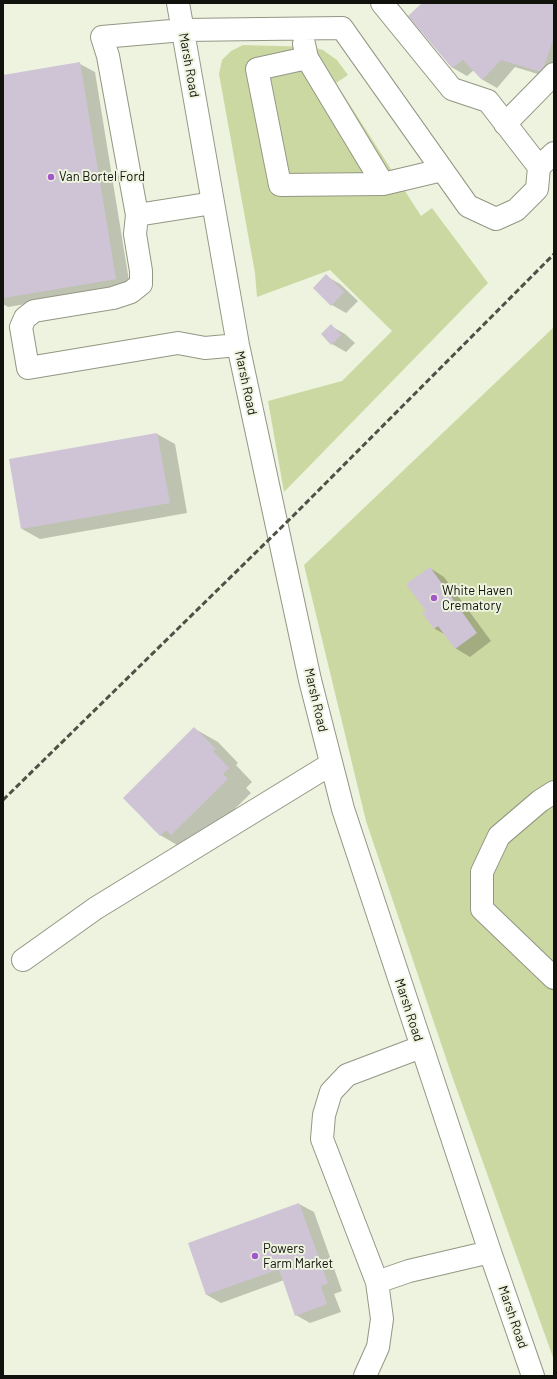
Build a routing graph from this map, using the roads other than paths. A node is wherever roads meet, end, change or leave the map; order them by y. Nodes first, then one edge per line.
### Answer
1 (178, 3) edge
2 (382, 3) edge
3 (301, 29) junction
4 (183, 30) junction
5 (307, 58) junction
6 (554, 74) edge
7 (505, 124) junction
8 (547, 160) edge
9 (442, 170) junction
10 (383, 184) junction
11 (213, 203) junction
12 (137, 215) junction
13 (238, 345) junction
14 (331, 764) junction
15 (554, 792) edge
16 (23, 960) dead end
17 (554, 978) edge
18 (422, 1047) junction
19 (490, 1252) junction
20 (377, 1282) junction
21 (365, 1376) edge
22 (533, 1376) edge

1 - 4 street, Marsh Road
2 - 7 street
3 - 4 street
3 - 5 street
3 - 9 street
4 - 11 street, Marsh Road
4 - 12 street
5 - 10 street
5 - 10 street
6 - 7 street
7 - 8 street
8 - 9 street
9 - 10 street
11 - 12 street
11 - 13 street, Marsh Road
12 - 13 street
13 - 14 street, Marsh Road
14 - 16 street
14 - 18 street, Marsh Road
15 - 17 street
18 - 19 street, Marsh Road
18 - 20 street
19 - 20 street
19 - 22 street, Marsh Road
20 - 21 street

